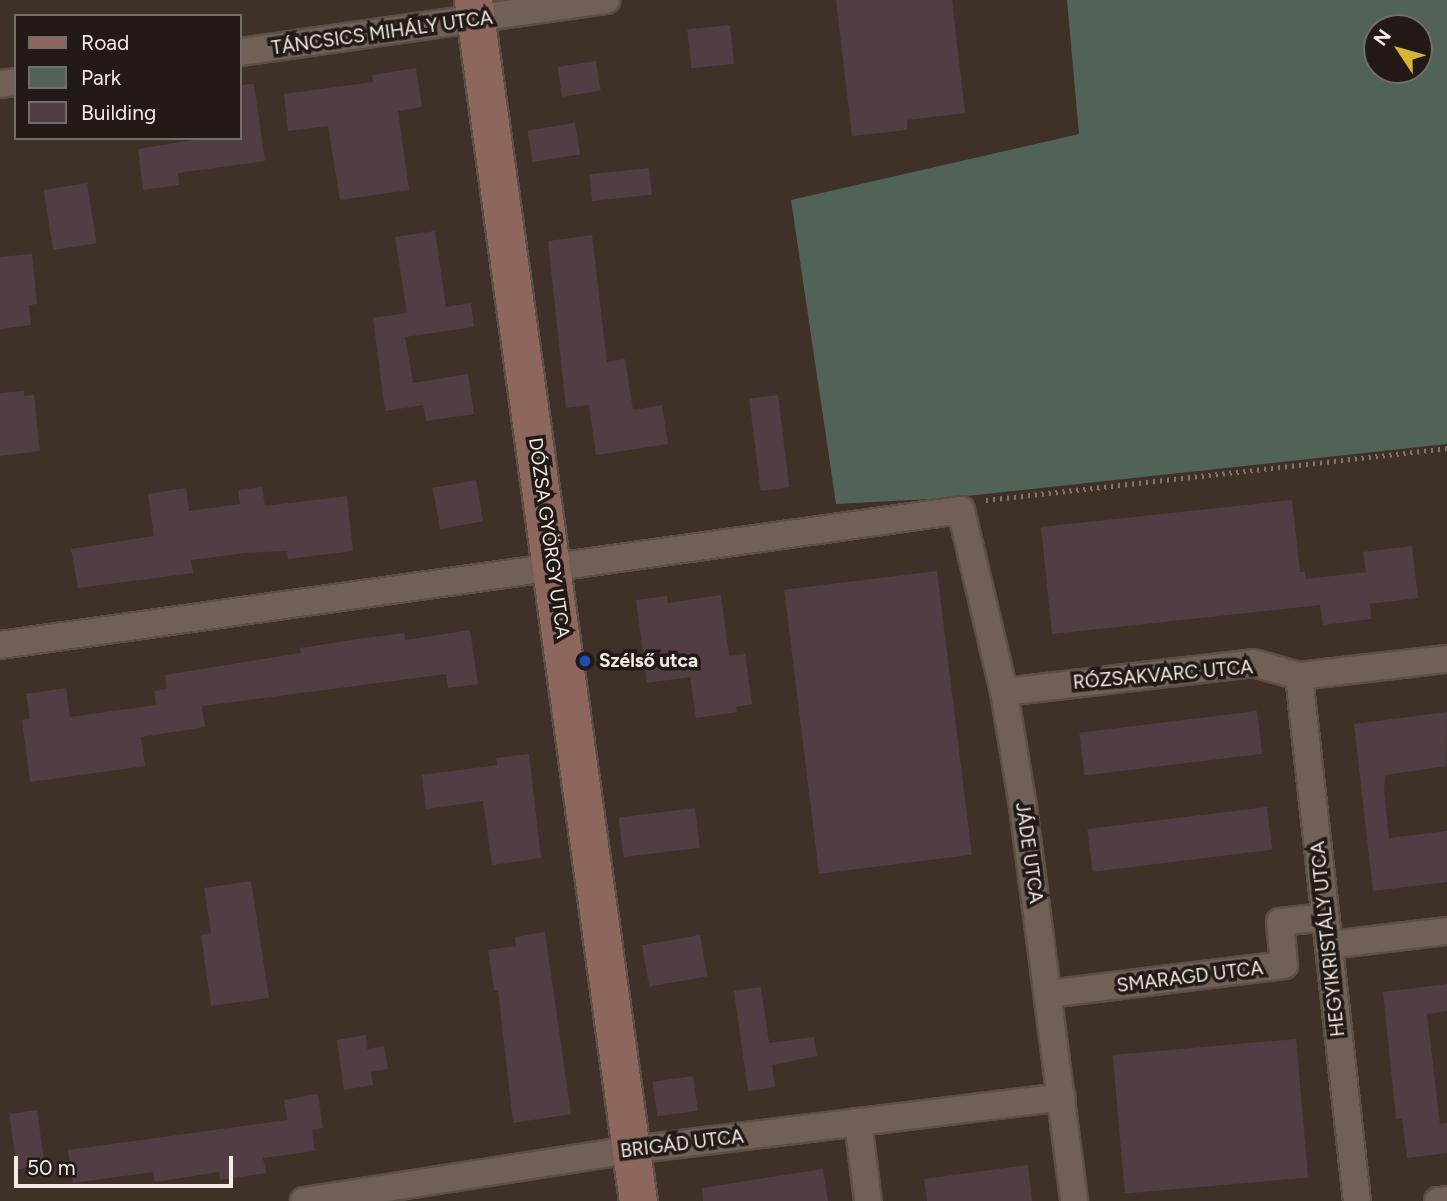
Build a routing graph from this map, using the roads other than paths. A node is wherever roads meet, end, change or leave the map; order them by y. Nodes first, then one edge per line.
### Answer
1 (606, 0) edge
2 (474, 11) edge
3 (242, 52) edge
4 (553, 568) junction
5 (0, 645) edge
6 (1447, 660) edge
7 (1299, 676) junction
8 (1004, 692) junction
9 (1326, 917) junction
10 (1447, 931) edge
11 (1329, 945) junction
12 (1048, 994) junction
13 (1062, 1097) junction
14 (858, 1122) junction
15 (631, 1150) junction
16 (1447, 1200) edge
17 (304, 1201) edge
18 (638, 1201) edge
19 (868, 1201) edge
20 (1074, 1201) edge
21 (1357, 1201) edge
22 (1438, 1201) edge

1 - 2 street, TÁNCSICS MIHÁLY UTCA
2 - 3 street, TÁNCSICS MIHÁLY UTCA
2 - 4 street, DÓZSA GYÖRGY UTCA
4 - 5 street
4 - 8 street, JÁDE UTCA
4 - 15 street, DÓZSA GYÖRGY UTCA
6 - 7 street, RÓZSAKVARC UTCA
7 - 8 street, RÓZSAKVARC UTCA
7 - 9 street, HEGYIKRISTÁLY UTCA
8 - 12 street, JÁDE UTCA
9 - 11 street, HEGYIKRISTÁLY UTCA
9 - 12 street, SMARAGD UTCA
10 - 11 street
11 - 21 street, HEGYIKRISTÁLY UTCA
12 - 13 street, JÁDE UTCA
13 - 14 street, BRIGÁD UTCA
13 - 20 street, JÁDE UTCA
14 - 15 street, BRIGÁD UTCA
14 - 19 street
15 - 17 street, BRIGÁD UTCA
15 - 18 street, DÓZSA GYÖRGY UTCA
16 - 22 street

